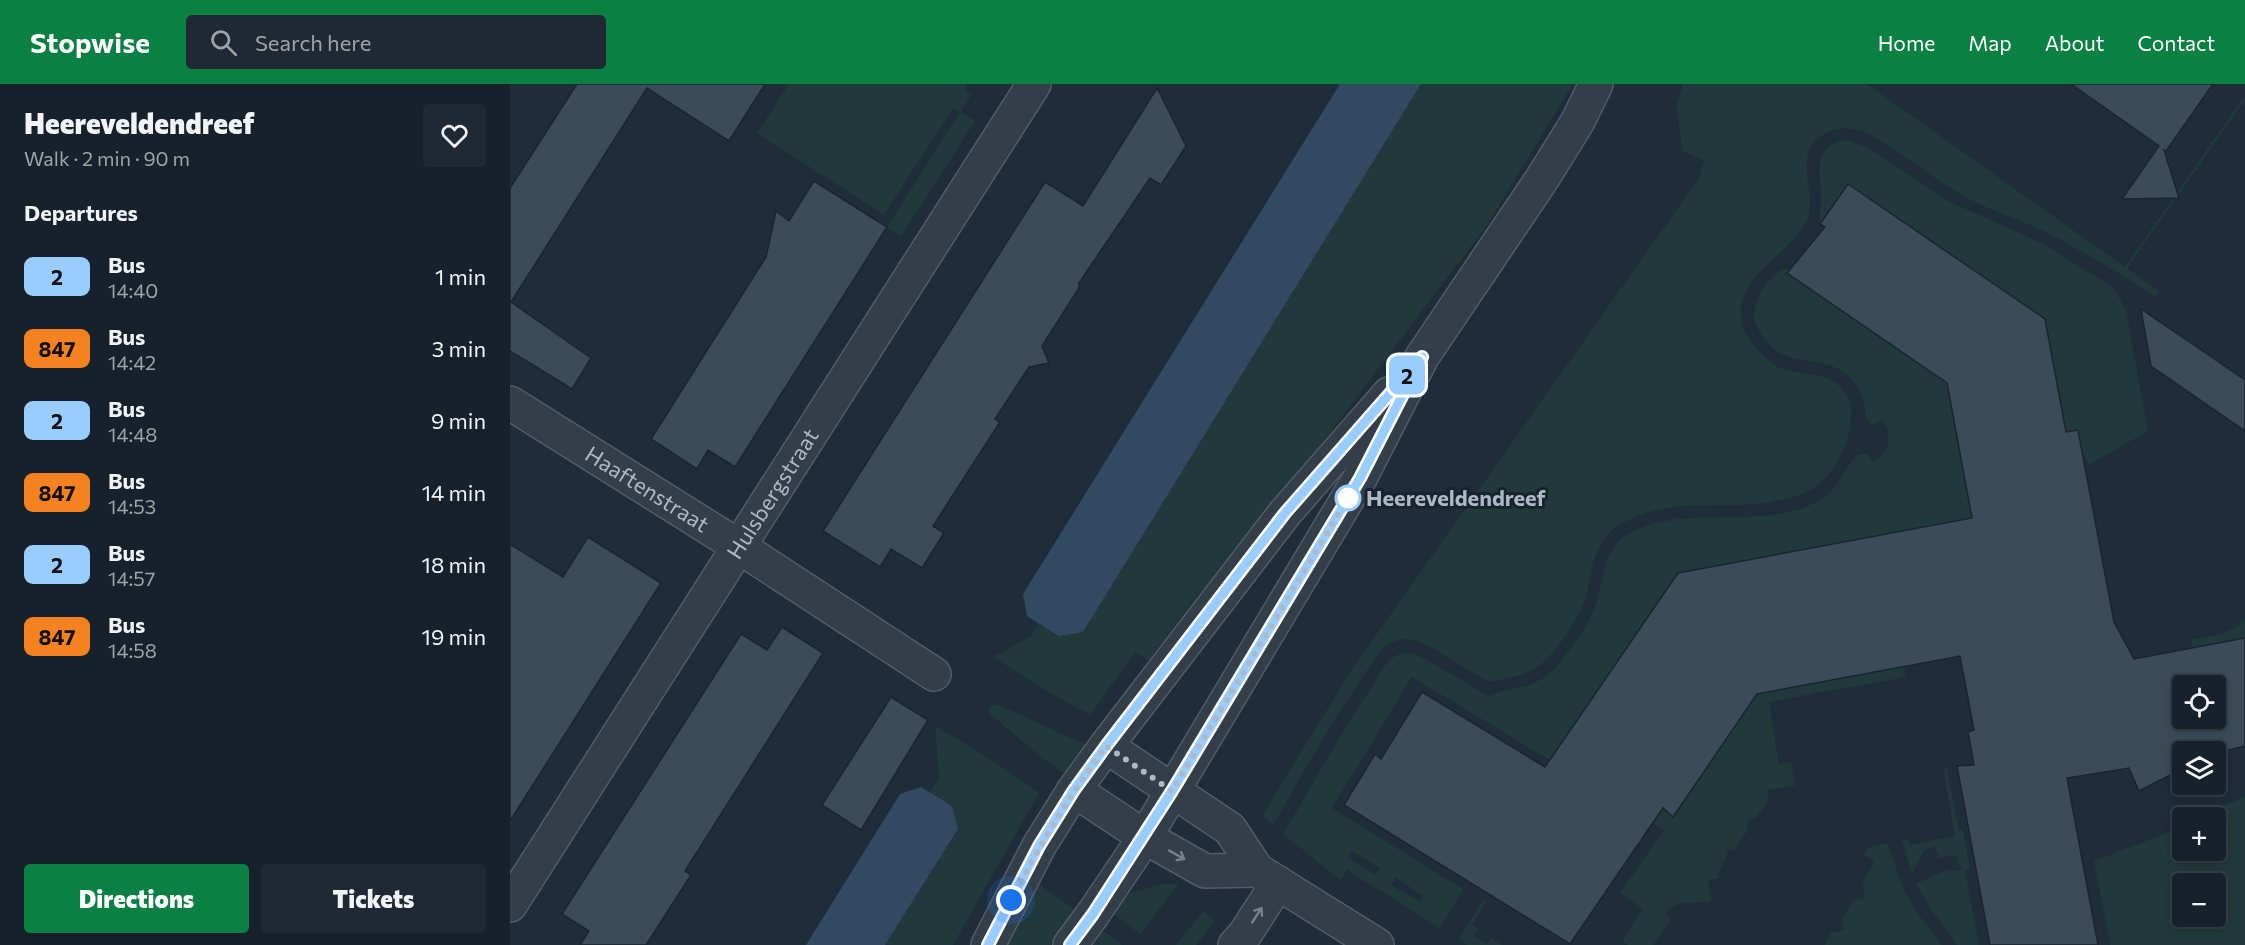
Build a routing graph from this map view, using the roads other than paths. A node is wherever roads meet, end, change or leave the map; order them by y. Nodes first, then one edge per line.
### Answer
1 (1034, 84) edge
2 (1596, 84) edge
3 (1422, 357) junction
4 (510, 403) edge
5 (738, 546) junction
6 (934, 674) dead end
7 (1106, 746) junction
8 (1074, 790) junction
9 (1172, 791) junction
10 (1145, 837) junction
11 (1267, 876) junction
12 (510, 906) edge
13 (988, 945) edge
14 (1070, 945) edge
15 (1235, 945) edge
16 (1377, 945) edge

1 - 5 street, Hulsbergstraat
2 - 3 street
3 - 7 street
3 - 9 street
4 - 5 street, Haaftenstraat
5 - 6 street, Haaftenstraat
5 - 12 street, Hulsbergstraat
7 - 8 street
7 - 9 street
8 - 10 street
8 - 13 street
9 - 10 street
9 - 11 street
10 -> 11 street
10 - 14 street
15 -> 11 street
11 - 16 street

